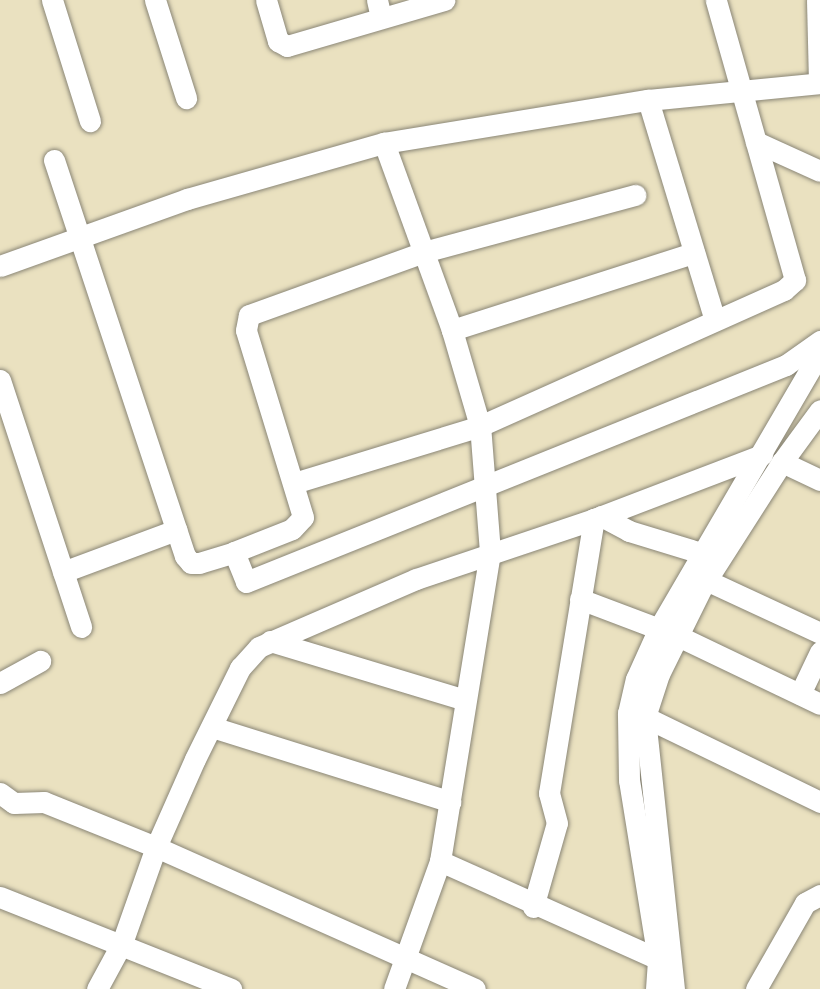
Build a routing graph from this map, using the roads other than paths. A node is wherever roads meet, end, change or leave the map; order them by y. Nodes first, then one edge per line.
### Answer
1 (52, 0) edge
2 (155, 0) edge
3 (266, 0) edge
4 (444, 0) edge
5 (716, 0) edge
6 (817, 0) edge
7 (379, 9) edge
8 (819, 83) edge
9 (741, 88) junction
10 (186, 98) dead end
11 (648, 100) junction
12 (90, 121) dead end
13 (756, 142) junction
14 (384, 143) junction
15 (54, 160) dead end
16 (820, 171) edge
17 (635, 195) dead end
18 (80, 240) junction
19 (424, 252) junction
20 (694, 253) junction
21 (0, 266) edge
22 (715, 320) junction
23 (452, 330) junction
24 (820, 341) edge
25 (820, 353) edge
26 (0, 380) edge
27 (819, 416) edge
28 (480, 426) junction
29 (762, 454) junction
30 (782, 462) junction
31 (820, 480) edge
32 (294, 483) junction
33 (487, 487) junction
34 (597, 517) junction
35 (176, 530) junction
36 (234, 552) junction
37 (489, 552) junction
38 (704, 555) junction
39 (63, 572) junction
40 (706, 580) junction
41 (580, 599) junction
42 (81, 627) dead end
43 (668, 632) junction
44 (820, 633) edge
45 (270, 641) junction
46 (820, 652) edge
47 (40, 661) dead end
48 (0, 682) edge
49 (800, 693) junction
50 (465, 700) junction
51 (820, 704) edge
52 (637, 715) junction
53 (212, 727) junction
54 (0, 793) edge
55 (820, 801) edge
56 (451, 802) junction
57 (156, 847) junction
58 (440, 861) junction
59 (820, 895) edge
60 (0, 897) edge
61 (533, 906) junction
62 (122, 943) junction
63 (658, 959) junction
64 (407, 961) junction
65 (97, 989) edge
66 (231, 989) edge
67 (394, 989) edge
68 (475, 989) edge
69 (656, 989) edge
70 (674, 989) edge
71 (756, 989) edge

1 - 12 street
2 - 10 street
3 - 7 street
4 - 7 street
5 - 9 street
6 - 8 street
8 - 9 street
9 - 11 street
9 - 13 street
11 - 14 street
11 - 20 street
13 - 16 street
13 - 22 street
14 - 18 street
14 - 19 street
15 - 18 street
17 - 19 street
18 - 21 street
18 - 35 street
19 - 23 street
19 - 32 street
20 - 22 street
20 - 23 street
22 - 28 street
23 - 28 street
24 - 33 street
25 - 29 street
26 - 39 street
27 - 30 street
28 - 32 street
28 - 33 street
29 - 34 street
29 - 38 street
30 - 31 street
30 - 40 street
32 - 36 street
33 - 36 street
33 - 37 street
34 - 37 street
34 - 38 street
34 - 41 street
35 - 36 street
35 - 39 street
37 - 45 street
37 - 50 street
38 - 43 street
39 - 42 street
40 - 43 street
40 - 44 street
41 - 43 street
41 - 61 street
43 - 49 street
43 - 52 street
45 - 50 street
45 - 53 street
46 - 49 street
47 - 48 street
49 - 51 street
50 - 56 street
52 - 55 street
52 - 63 street
52 - 70 street
53 - 56 street
53 - 57 street
54 - 57 street
56 - 58 street
57 - 62 street
57 - 64 street
58 - 61 street
58 - 64 street
59 - 71 street
60 - 62 street
61 - 63 street
62 - 65 street
62 - 66 street
63 - 69 street
64 - 67 street
64 - 68 street

